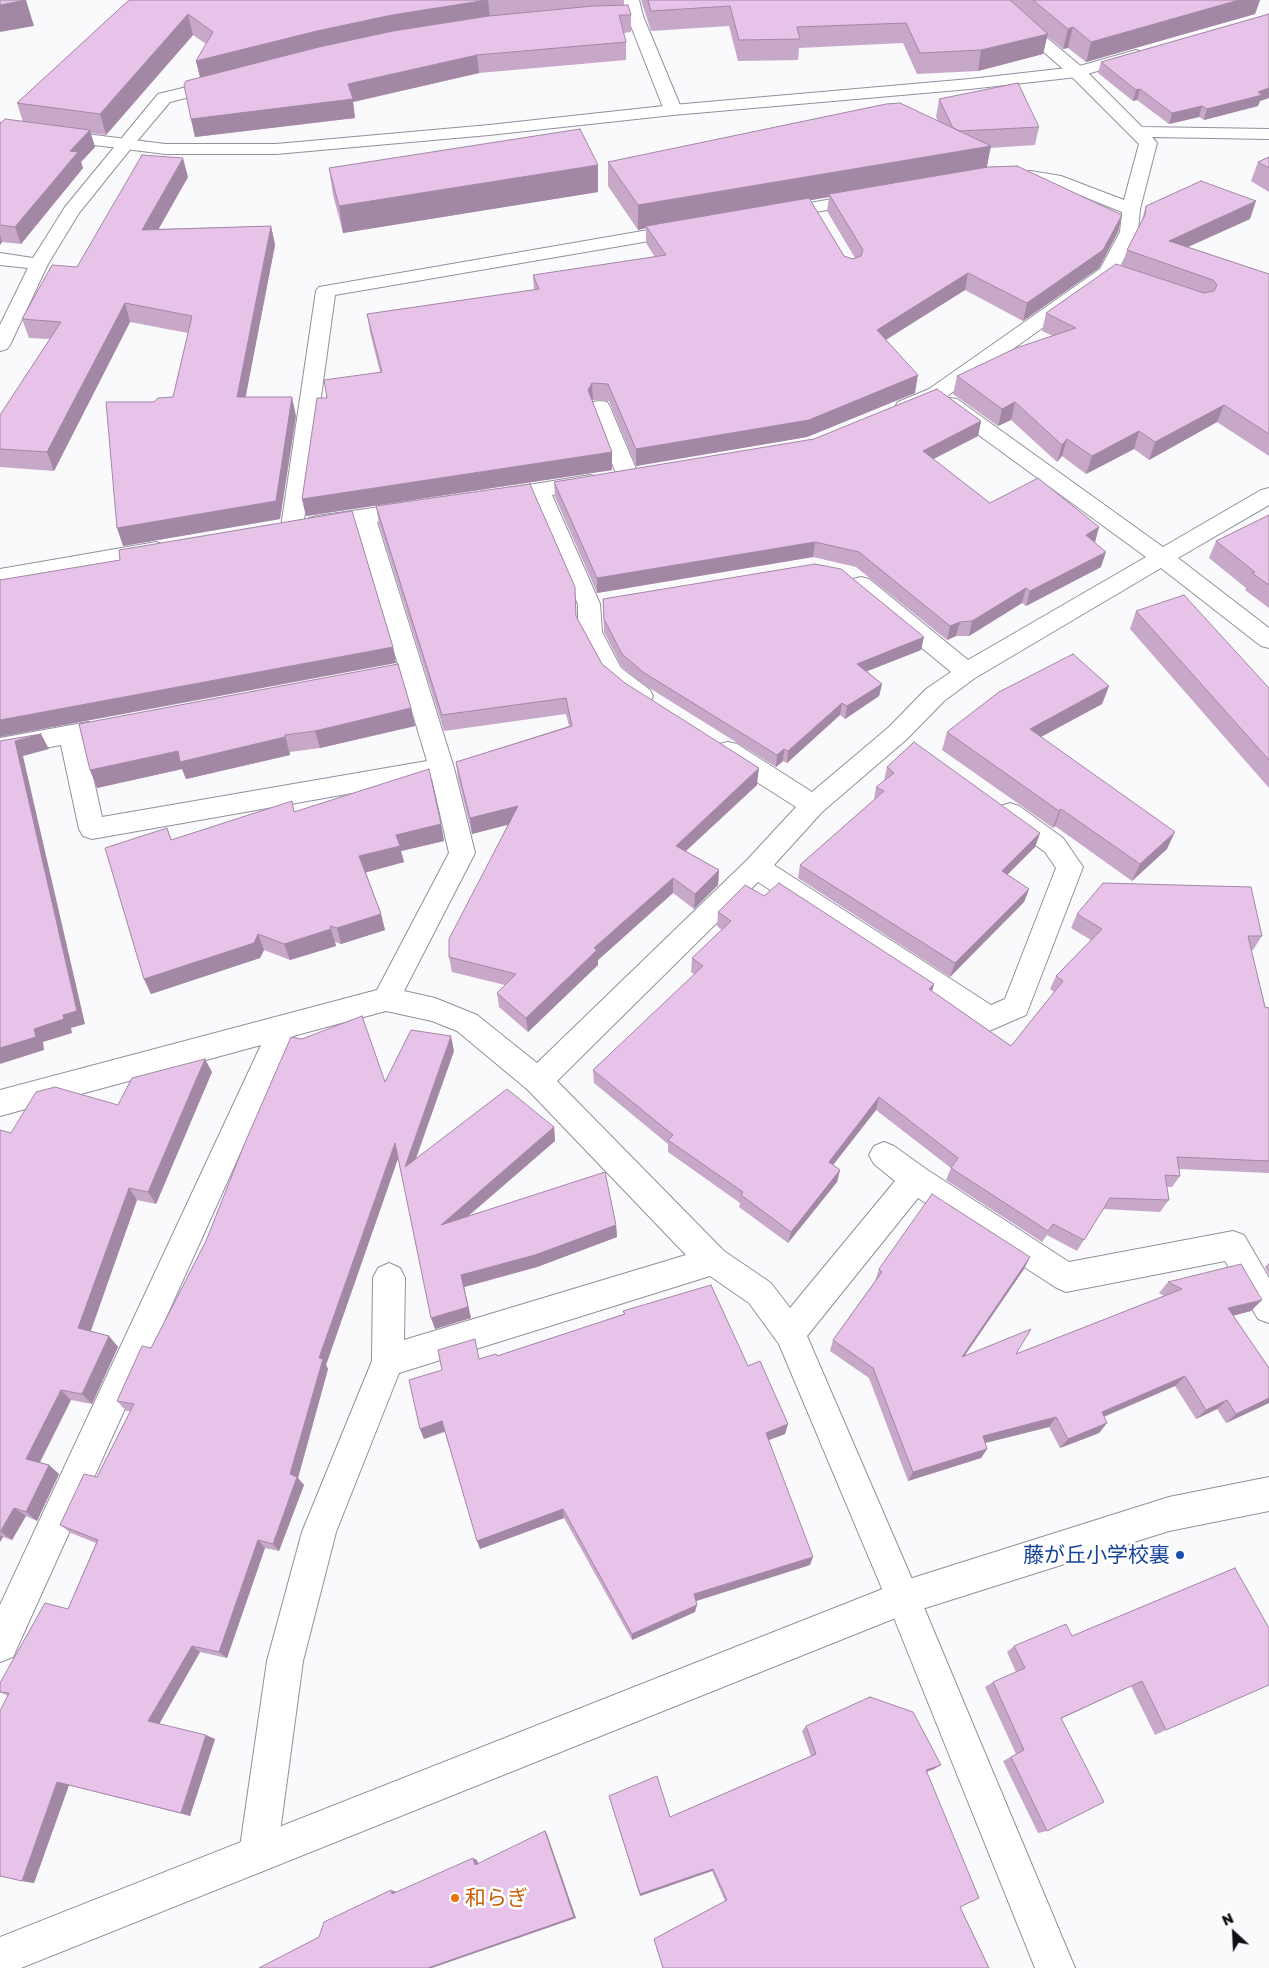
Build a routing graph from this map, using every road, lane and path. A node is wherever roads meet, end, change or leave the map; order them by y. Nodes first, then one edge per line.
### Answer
1 (993, 0) edge
2 (633, 8) edge
3 (574, 19) edge
4 (1154, 50) edge
5 (1077, 72) junction
6 (238, 79) edge
7 (673, 110) junction
8 (0, 128) edge
9 (1137, 132) junction
10 (1269, 134) edge
11 (126, 143) junction
12 (984, 178) edge
13 (880, 196) edge
14 (1132, 209) junction
15 (757, 218) edge
16 (700, 228) edge
17 (0, 259) edge
18 (39, 264) junction
19 (0, 345) edge
20 (936, 394) junction
21 (600, 407) dead end
22 (883, 416) edge
23 (539, 491) junction
24 (1269, 495) edge
25 (481, 500) edge
26 (432, 507) edge
27 (365, 517) junction
28 (175, 547) edge
29 (1163, 558) junction
30 (847, 574) edge
31 (0, 577) edge
32 (1269, 640) edge
33 (967, 672) junction
34 (658, 708) edge
35 (110, 727) edge
36 (71, 734) junction
37 (707, 738) edge
38 (0, 747) edge
39 (442, 768) junction
40 (992, 800) edge
41 (814, 805) junction
42 (756, 867) junction
43 (386, 999) junction
44 (282, 1027) junction
45 (538, 1081) junction
46 (0, 1103) edge
47 (884, 1155) dead end
48 (915, 1179) junction
49 (713, 1261) junction
50 (389, 1278) dead end
51 (1269, 1308) edge
52 (790, 1333) junction
53 (388, 1361) junction
54 (1268, 1497) edge
55 (903, 1598) junction
56 (0, 1644) edge
57 (258, 1854) junction
58 (0, 1957) edge
59 (1055, 1968) edge

1 - 5 street
2 - 3 street
2 - 7 street
4 - 5 street
5 - 7 street
5 - 9 street
6 - 11 street
7 - 11 street
8 - 11 street
9 - 10 street
9 - 14 street
11 - 18 street
12 - 14 street
13 - 15 street
14 - 20 street
16 - 27 street
17 - 18 street
18 - 19 street
20 - 22 street
20 - 29 street
21 - 23 street
23 - 25 street
23 - 34 street
24 - 29 street
26 - 27 street
27 - 39 street
28 - 31 street
29 - 32 street
29 - 33 street
30 - 33 street
33 - 41 street
35 - 36 street
36 - 38 street
36 - 39 street
37 - 41 street
39 - 43 street
40 - 42 street
41 - 42 street
42 - 45 street
43 - 44 street
43 - 45 street
44 - 46 street
44 - 56 street
45 - 49 street
47 - 48 street
48 - 51 street
48 - 52 street
49 - 52 street
49 - 53 street
50 - 53 street
52 - 55 street
53 - 57 street
54 - 55 street
55 - 57 street
55 - 59 street
57 - 58 street

